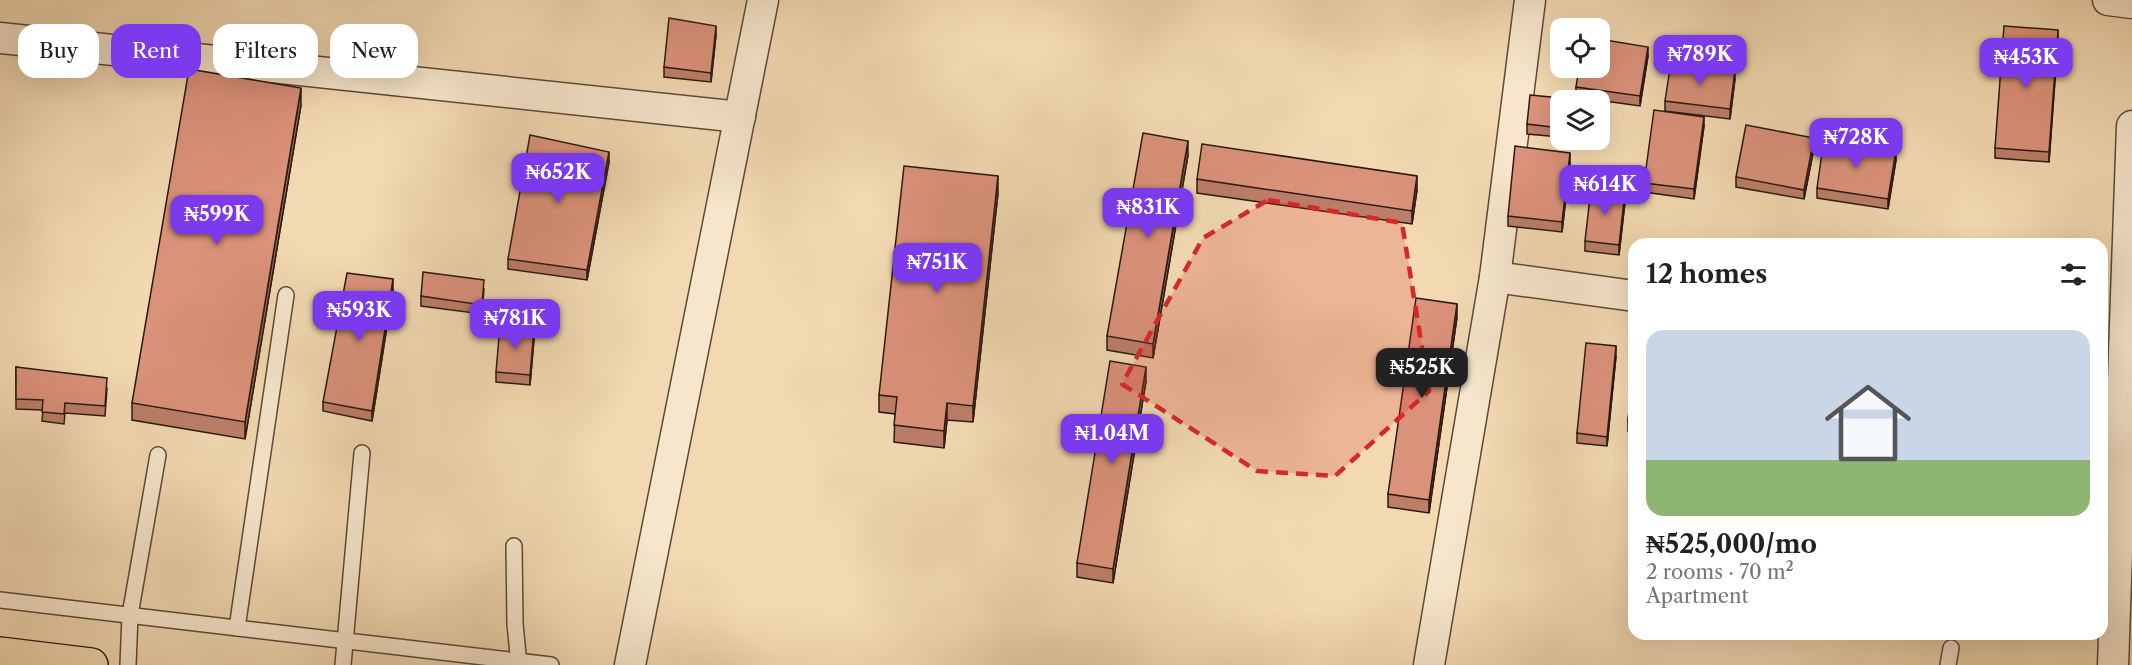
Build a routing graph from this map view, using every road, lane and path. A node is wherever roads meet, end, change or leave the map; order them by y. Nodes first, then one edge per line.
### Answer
1 (763, 0) edge
2 (1530, 0) edge
3 (2108, 0) edge
4 (2132, 3) edge
5 (0, 38) edge
6 (740, 117) junction
7 (2132, 126) edge
8 (1495, 277) junction
9 (286, 295) dead end
10 (1628, 295) edge
11 (2113, 362) edge
12 (362, 453) dead end
13 (158, 455) dead end
14 (514, 546) dead end
15 (0, 600) edge
16 (130, 615) junction
17 (237, 628) junction
18 (344, 640) junction
19 (1952, 648) dead end
20 (0, 654) edge
21 (519, 663) edge
22 (72, 664) edge
23 (128, 665) edge
24 (343, 665) edge
25 (551, 665) edge
26 (630, 665) edge
27 (1429, 665) edge
28 (1948, 665) edge
29 (2113, 665) edge

1 - 6 street
2 - 8 street
3 - 4 street
5 - 6 street
6 - 26 street
7 - 11 street
8 - 10 street
8 - 27 street
9 - 17 lane
11 - 29 street
12 - 18 lane
13 - 16 lane
14 - 21 lane
15 - 16 lane
16 - 17 lane
16 - 23 lane
17 - 18 lane
18 - 21 lane
18 - 24 lane
19 - 28 lane
20 - 22 highway
21 - 25 lane

